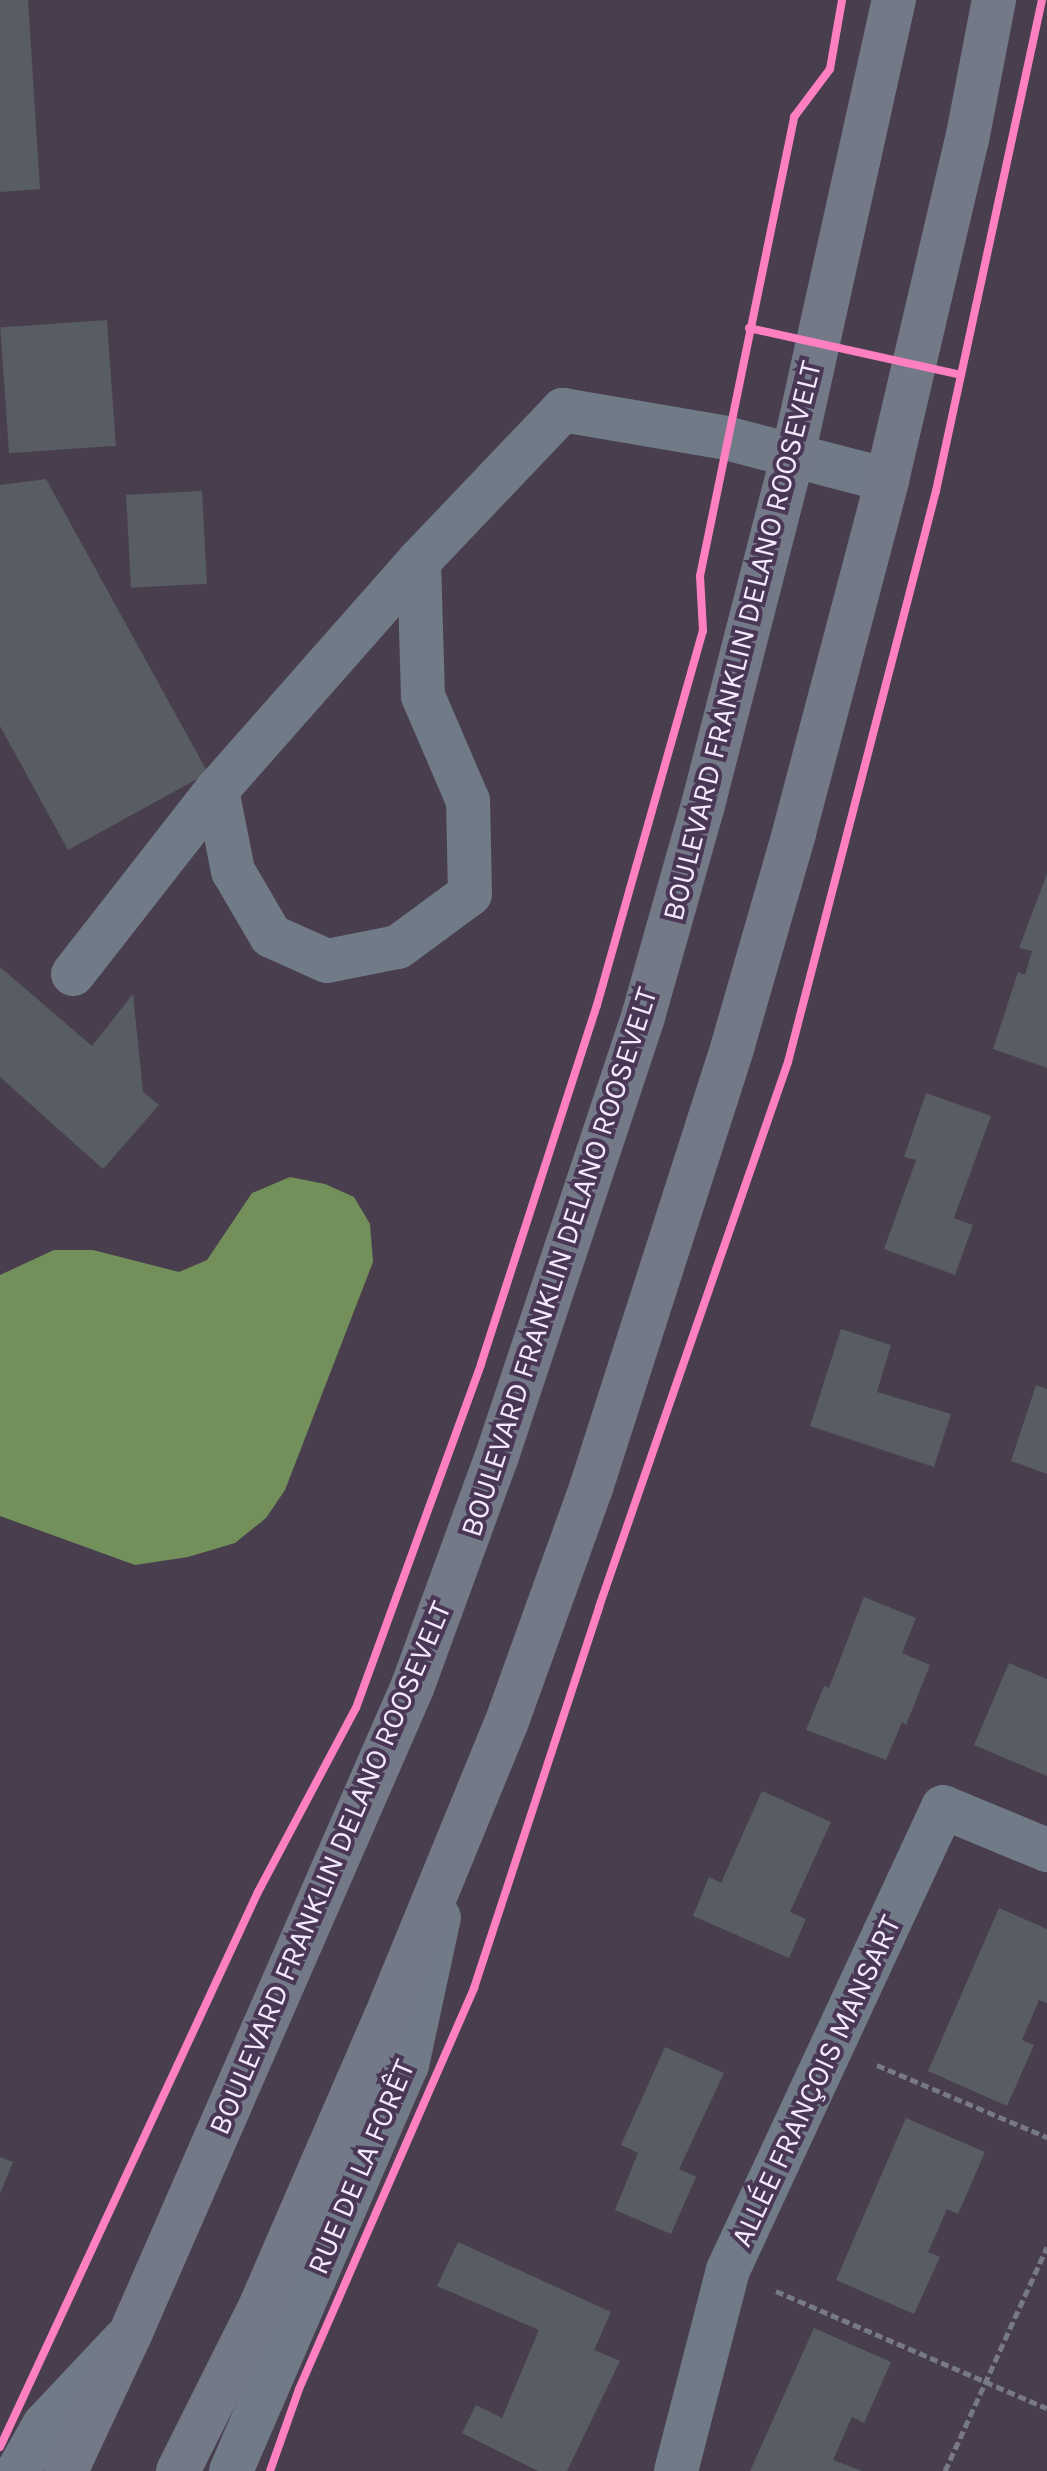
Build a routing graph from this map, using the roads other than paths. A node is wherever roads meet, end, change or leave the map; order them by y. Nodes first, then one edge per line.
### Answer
1 (894, 0) edge
2 (994, 0) edge
3 (793, 455) junction
4 (887, 480) junction
5 (419, 561) junction
6 (217, 790) junction
7 (73, 974) dead end
8 (1047, 1850) edge
9 (454, 1851) junction
10 (131, 2332) junction
11 (18, 2471) edge
12 (66, 2471) edge
13 (178, 2471) edge
14 (231, 2471) edge
15 (676, 2471) edge

1 - 3 main road, BOULEVARD FRANKLIN DELANO ROOSEVELT
2 - 4 main road
3 - 4 street
3 - 5 street
3 - 10 main road, BOULEVARD FRANKLIN DELANO ROOSEVELT
4 - 9 main road
5 - 6 street
5 - 6 street
6 - 7 street
8 - 15 street, ALLÉE FRANÇOIS MANSART
9 - 13 main road
9 - 14 street, RUE DE LA FORÊT
10 - 11 street
10 - 12 main road, BOULEVARD FRANKLIN DELANO ROOSEVELT

